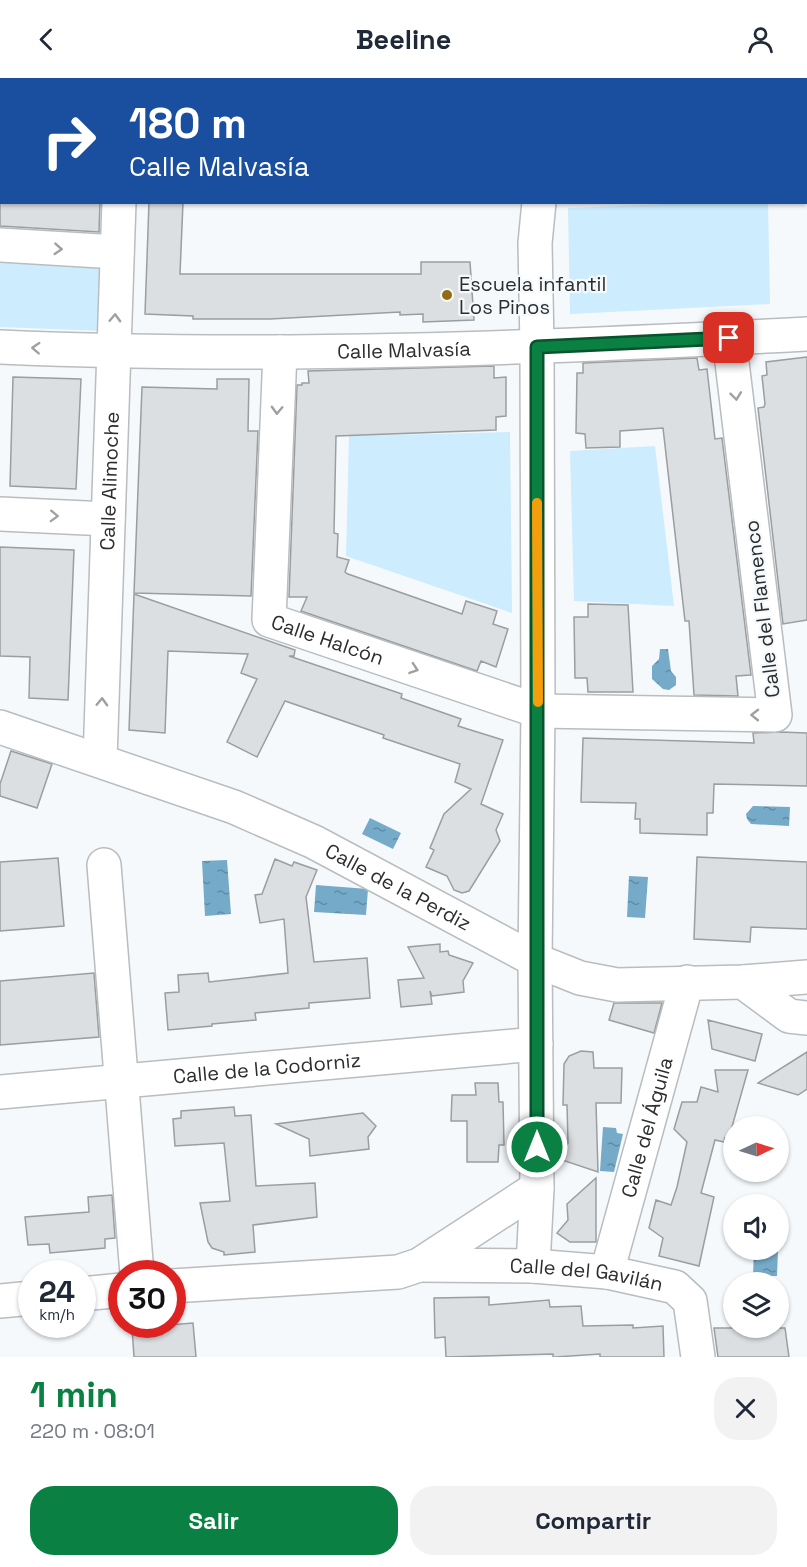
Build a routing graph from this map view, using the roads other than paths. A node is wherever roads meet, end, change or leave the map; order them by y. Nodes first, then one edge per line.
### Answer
1 (119, 204) edge
2 (539, 204) edge
3 (0, 245) edge
4 (117, 252) junction
5 (807, 334) edge
6 (729, 338) junction
7 (0, 347) edge
8 (537, 347) junction
9 (113, 352) junction
10 (280, 352) junction
11 (0, 514) edge
12 (108, 519) junction
13 (538, 711) junction
14 (0, 727) edge
15 (100, 760) junction
16 (104, 865) dead end
17 (535, 960) junction
18 (807, 977) edge
19 (687, 982) junction
20 (743, 982) junction
21 (807, 1018) edge
22 (536, 1044) junction
23 (122, 1081) junction
24 (0, 1092) edge
25 (537, 1188) junction
26 (136, 1260) edge
27 (419, 1265) junction
28 (532, 1266) junction
29 (607, 1272) junction
30 (186, 1286) edge
31 (18, 1299) edge
32 (0, 1301) edge
33 (698, 1357) edge

1 - 4 street, Calle Alimoche
2 - 8 street
3 -> 4 street
9 -> 4 street, Calle Alimoche
5 - 6 street, Calle Malvasía
6 - 8 street, Calle Malvasía
6 -> 13 street, Calle del Flamenco
9 -> 7 street, Calle Malvasía
8 - 10 street, Calle Malvasía
8 - 13 street
9 - 10 street, Calle Malvasía
9 - 12 street, Calle Alimoche
10 -> 13 street, Calle Halcón
11 -> 12 street
15 -> 12 street, Calle Alimoche
13 - 17 street
14 - 15 street, Calle de la Perdiz
15 - 17 street, Calle de la Perdiz
16 - 23 street
17 - 19 street, Calle de la Perdiz
17 - 22 street
18 - 20 street, Calle de la Perdiz
19 - 20 street, Calle de la Perdiz
19 - 29 street, Calle del Águila
20 - 21 street
22 - 23 street, Calle de la Codorniz
22 - 25 street
23 - 24 street, Calle de la Codorniz
23 - 26 street
25 - 27 street, Calle del Gavilán
25 - 28 street
27 - 28 street, Calle del Gavilán
27 - 30 street, Calle del Gavilán
28 - 29 street, Calle del Gavilán
29 - 33 street, Calle del Gavilán
31 - 32 street

